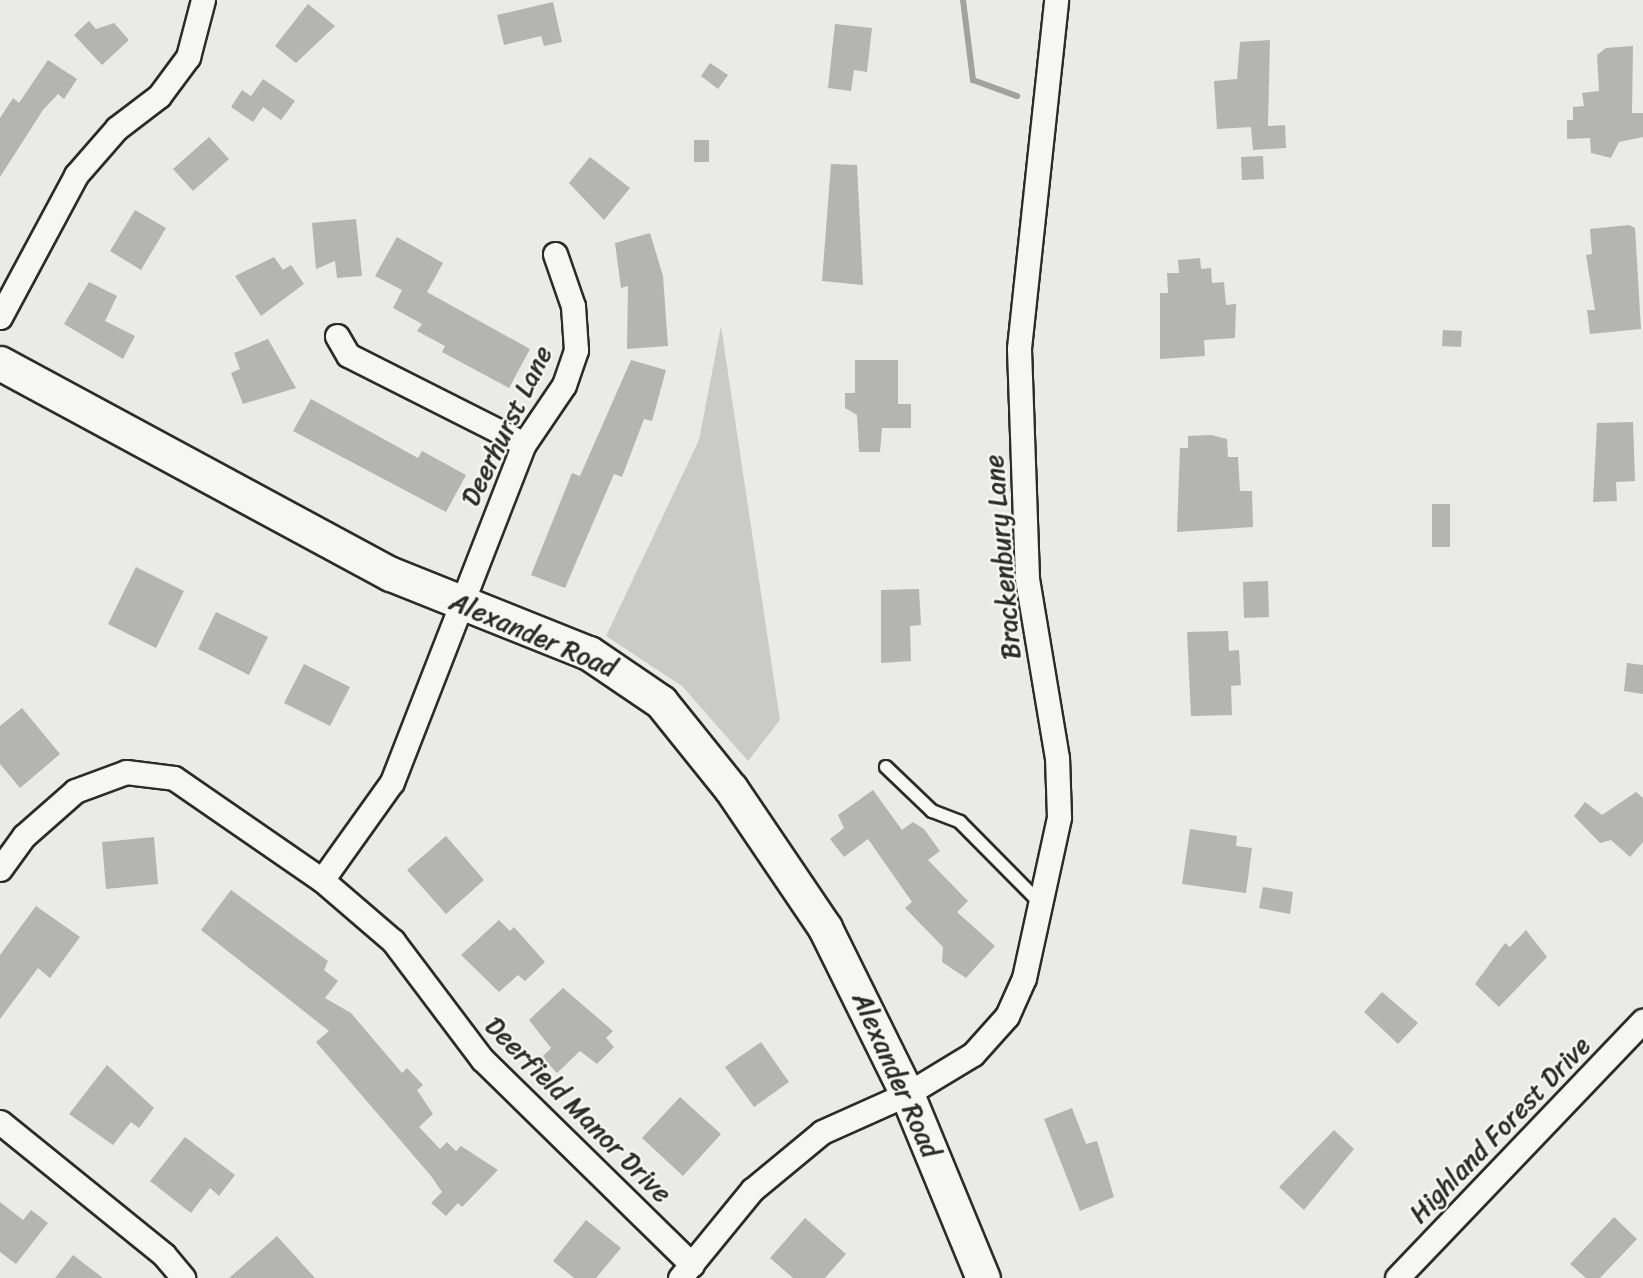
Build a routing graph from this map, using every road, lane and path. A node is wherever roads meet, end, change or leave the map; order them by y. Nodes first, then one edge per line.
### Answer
1 (203, 0) edge
2 (1055, 0) edge
3 (555, 254) dead end
4 (0, 317) edge
5 (337, 336) dead end
6 (0, 363) edge
7 (524, 443) junction
8 (459, 604) junction
9 (887, 767) dead end
10 (0, 869) edge
11 (322, 880) junction
12 (1043, 906) junction
13 (1643, 1021) edge
14 (907, 1094) junction
15 (0, 1122) edge
16 (686, 1271) edge
17 (183, 1278) edge
18 (983, 1278) edge
19 (1397, 1278) edge

1 - 4 street
2 - 12 street, Brackenbury Lane
3 - 7 street, Deerhurst Lane
5 - 7 street
6 - 8 street, Alexander Road
7 - 8 street, Deerhurst Lane
8 - 11 street, Deerhurst Lane
8 - 14 street, Alexander Road
9 - 12 lane
10 - 11 street, Deerfield Manor Drive
11 - 16 street, Deerfield Manor Drive
12 - 14 street, Brackenbury Lane
13 - 19 street, Highland Forest Drive
14 - 16 street, Brackenbury Lane
14 - 18 street, Alexander Road
15 - 17 street

